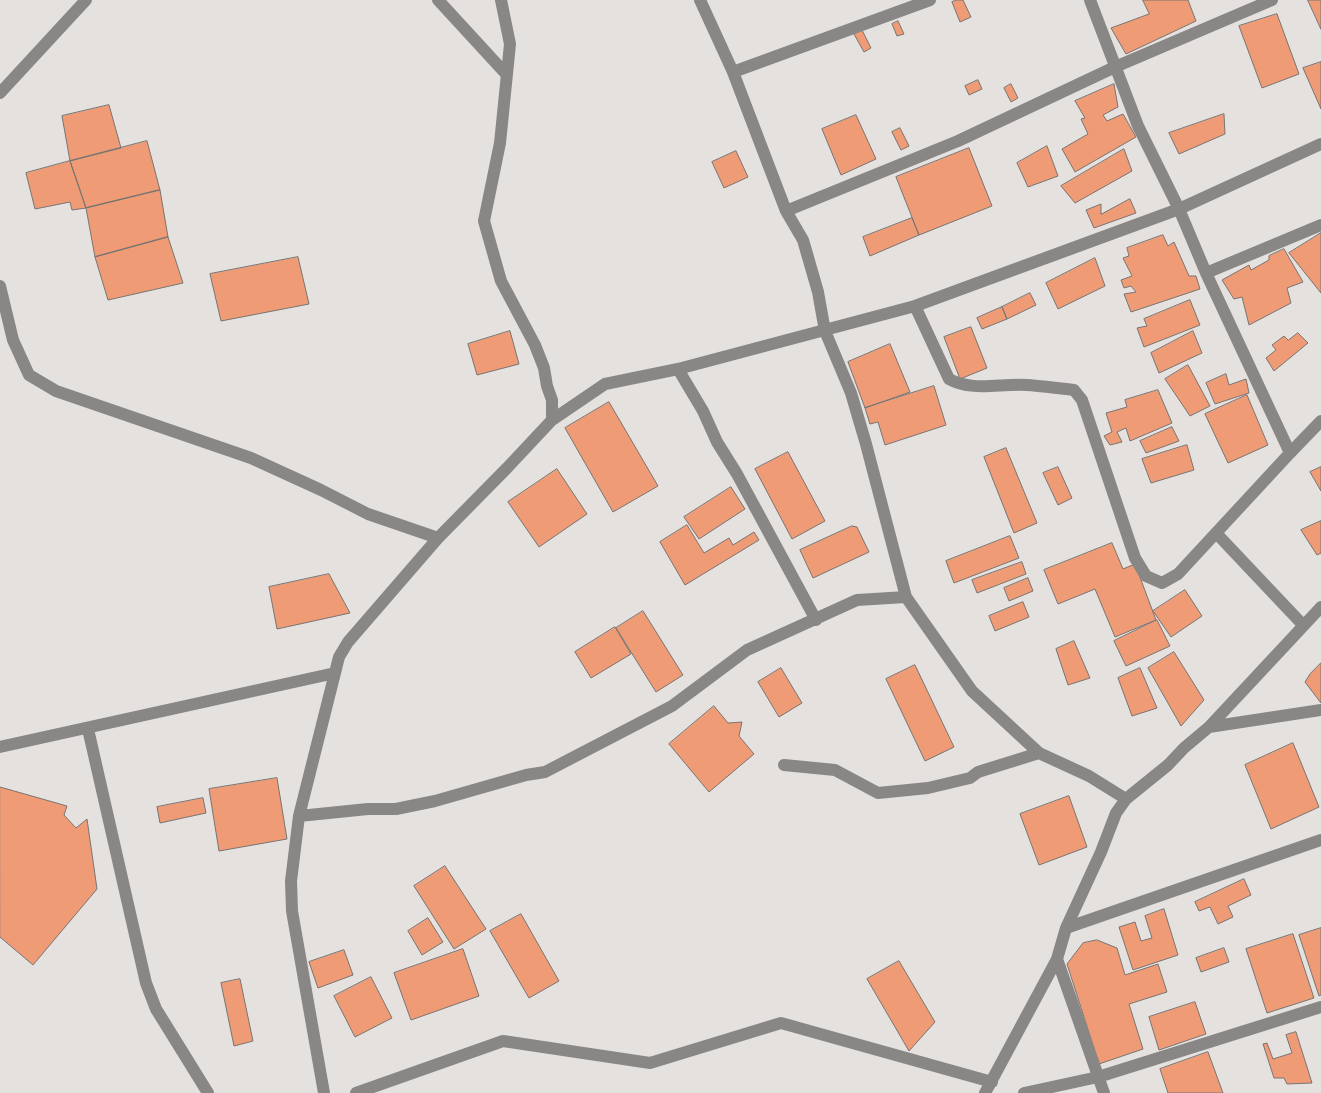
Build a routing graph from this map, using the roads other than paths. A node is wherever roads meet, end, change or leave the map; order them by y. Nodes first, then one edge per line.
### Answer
1 (86, 0) edge
2 (438, 0) edge
3 (501, 0) edge
4 (700, 0) edge
5 (930, 0) edge
6 (1090, 0) edge
7 (1272, 0) edge
8 (1115, 67) junction
9 (733, 72) junction
10 (507, 75) junction
11 (0, 92) edge
12 (1321, 144) edge
13 (1179, 209) junction
14 (786, 211) junction
15 (1321, 225) edge
16 (1206, 273) junction
17 (0, 286) edge
18 (916, 306) junction
19 (824, 331) junction
20 (678, 369) junction
21 (552, 420) junction
22 (1321, 421) edge
23 (1290, 453) junction
24 (1216, 534) junction
25 (438, 538) junction
26 (906, 597) junction
27 (1321, 607) edge
28 (816, 620) junction
29 (1302, 625) junction
30 (335, 673) junction
31 (1321, 710) edge
32 (1209, 727) junction
33 (88, 729) junction
34 (0, 747) edge
35 (1039, 753) junction
36 (784, 765) dead end
37 (1126, 799) junction
38 (299, 816) junction
39 (1321, 840) edge
40 (1066, 928) junction
41 (1057, 959) junction
42 (1321, 1007) edge
43 (1098, 1077) junction
44 (988, 1087) edge
45 (208, 1093) edge
46 (324, 1093) edge
47 (356, 1093) edge
48 (1024, 1093) edge
49 (1104, 1093) edge

1 - 11 street
2 - 10 street
3 - 10 street
4 - 9 street
5 - 9 street
6 - 8 street
7 - 8 street
8 - 13 street
8 - 14 street
9 - 14 street
10 - 21 street
12 - 13 street
13 - 16 street
13 - 18 street
14 - 19 street
15 - 16 street
16 - 23 street
17 - 25 street
18 - 19 street
18 - 24 street
19 - 20 street
19 - 26 street
20 - 21 street
20 - 28 street
21 - 25 street
22 - 23 street
23 - 24 street
24 - 29 street
25 - 30 street
26 - 28 street
26 - 35 street
27 - 29 street
28 - 38 street
29 - 32 street
30 - 33 street
30 - 38 street
31 - 32 street
32 - 37 street
33 - 34 street
33 - 45 street
35 - 36 street
35 - 37 street
37 - 40 street
38 - 46 street
39 - 40 street
40 - 41 street
41 - 43 street
41 - 44 street
42 - 43 street
43 - 48 street
43 - 49 street
44 - 47 street

